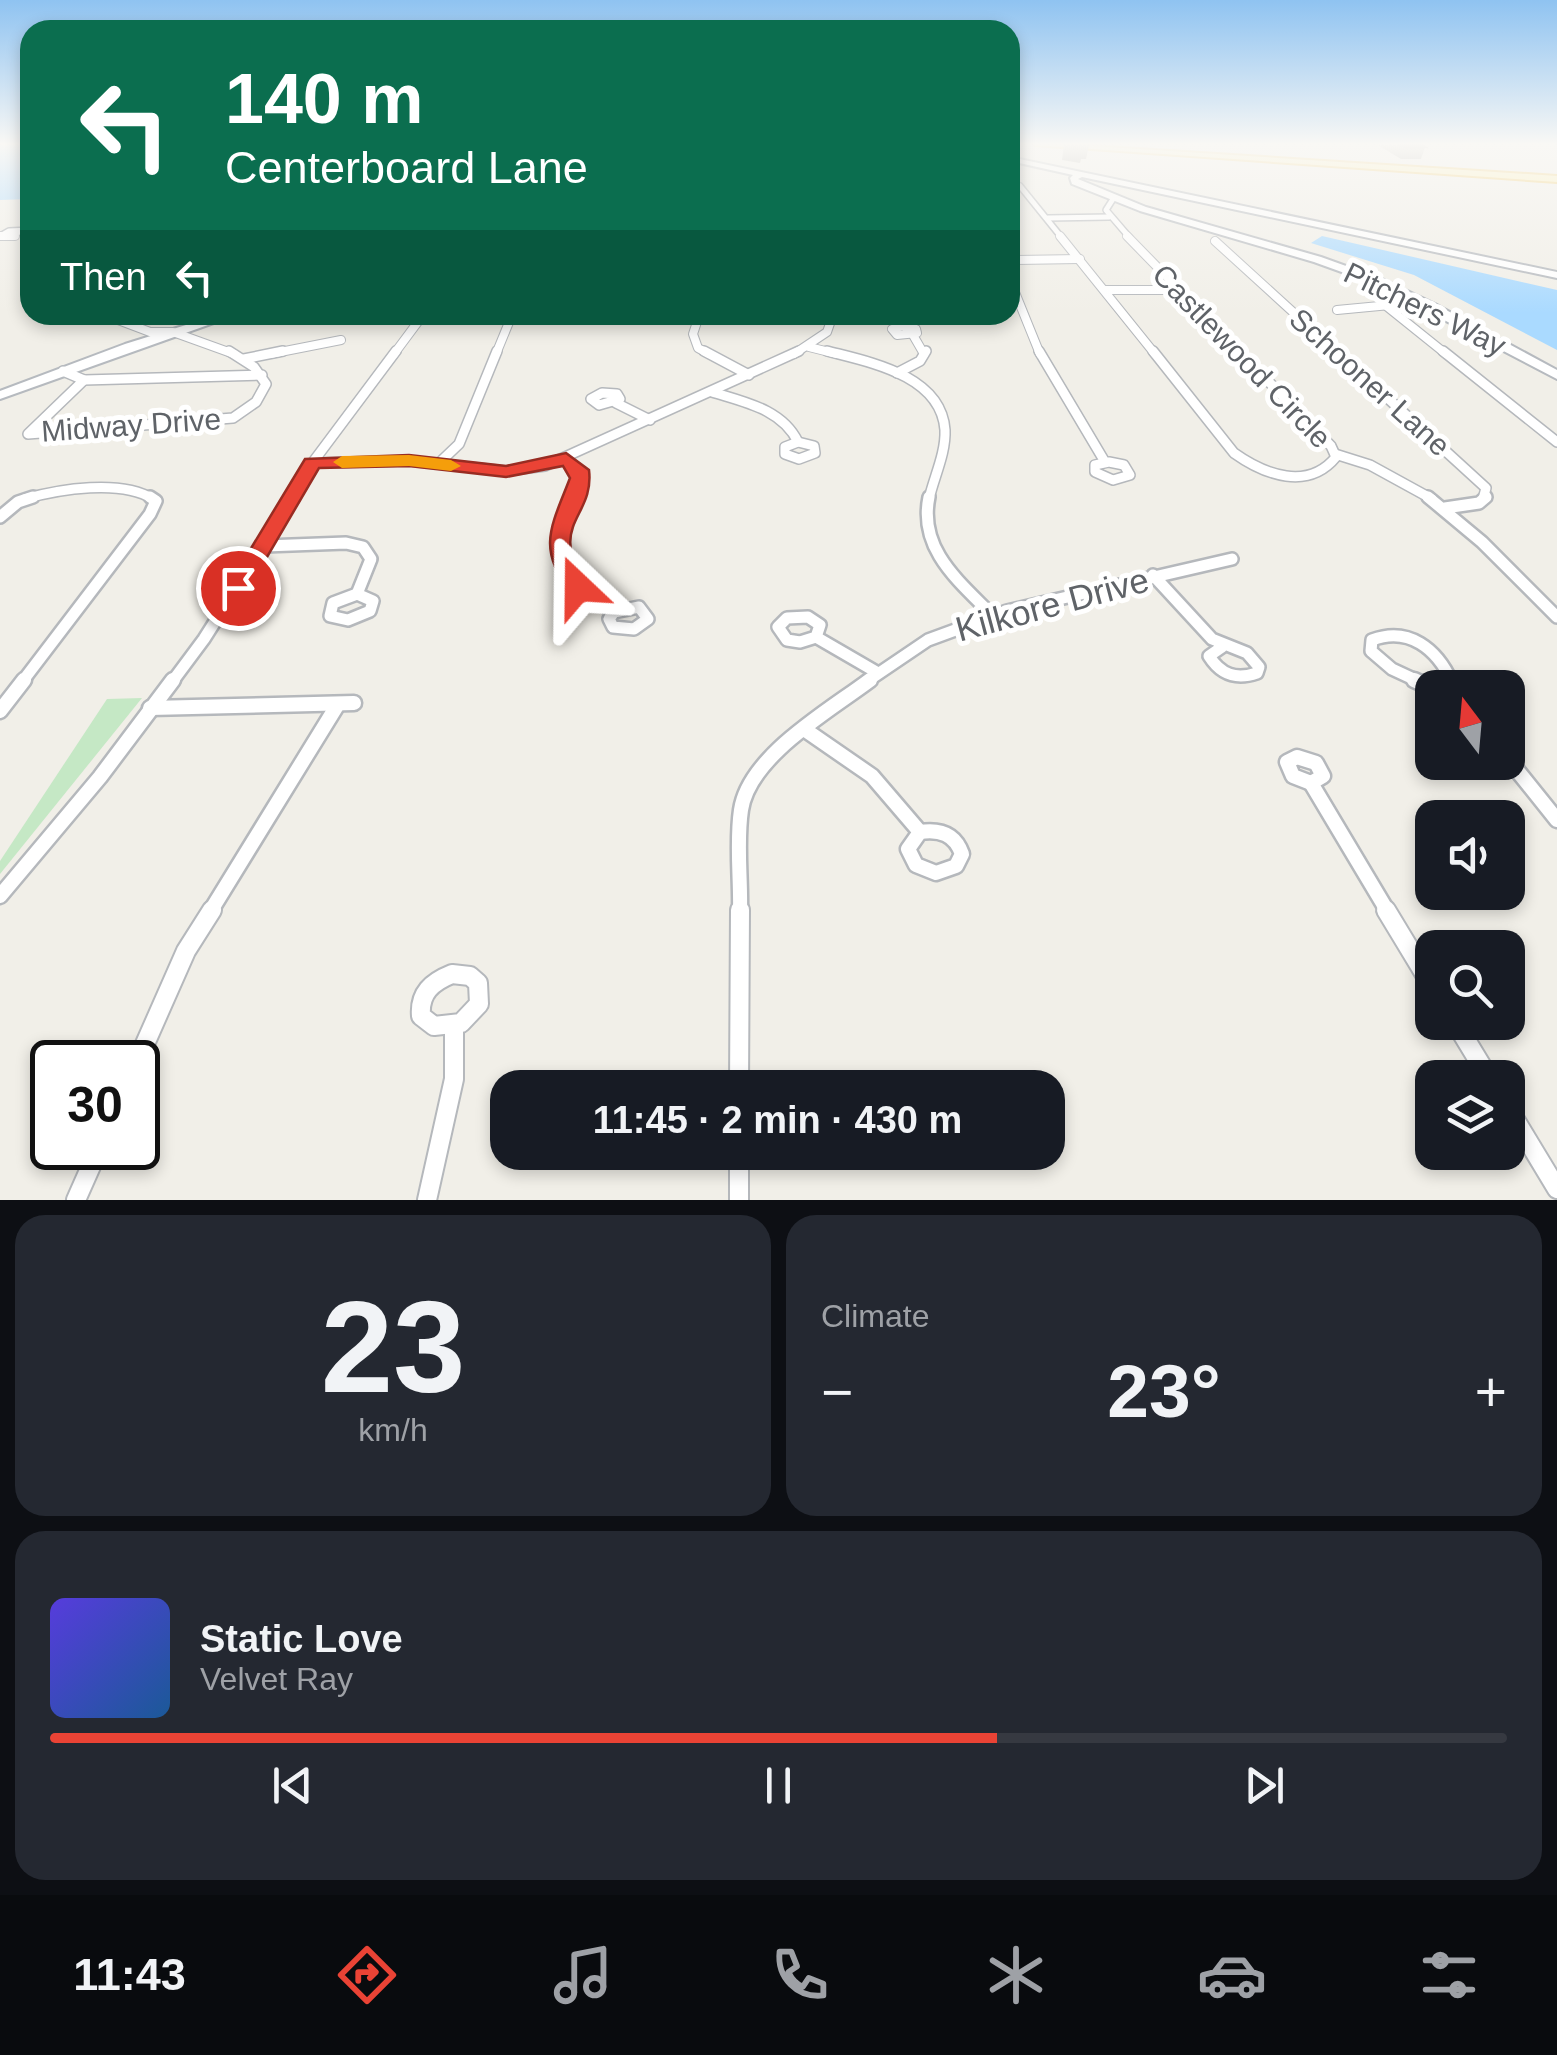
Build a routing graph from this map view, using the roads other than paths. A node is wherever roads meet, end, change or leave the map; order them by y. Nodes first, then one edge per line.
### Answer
1 (1033, 201) edge
2 (1208, 201) edge
3 (1111, 202) joint
4 (1108, 217) junction
5 (1048, 218) junction
6 (1215, 236) junction
7 (1080, 258) junction
8 (1020, 259) edge
9 (1557, 276) edge
10 (1105, 290) junction
11 (1179, 290) junction
12 (1422, 302) junction
13 (1020, 305) edge
14 (1384, 305) junction
15 (1337, 310) dead end
16 (132, 325) edge
17 (196, 325) edge
18 (416, 325) edge
19 (508, 325) edge
20 (694, 325) edge
21 (830, 325) edge
22 (173, 332) junction
23 (913, 335) dead end
24 (341, 340) dead end
25 (810, 347) junction
26 (244, 359) junction
27 (63, 371) junction
28 (898, 373) junction
29 (749, 374) junction
30 (262, 376) junction
31 (1557, 376) edge
32 (84, 380) junction
33 (712, 392) junction
34 (0, 395) edge
35 (616, 403) dead end
36 (650, 420) junction
37 (798, 442) dead end
38 (1557, 442) edge
39 (1335, 454) junction
40 (566, 459) junction
41 (1106, 462) dead end
42 (312, 463) junction
43 (438, 464) junction
44 (1445, 508) junction
45 (0, 517) edge
46 (264, 546) junction
47 (1232, 559) dead end
48 (1153, 575) junction
49 (357, 594) dead end
50 (614, 612) dead end
51 (992, 616) junction
52 (1557, 617) edge
53 (816, 638) dead end
54 (1222, 647) dead end
55 (1447, 670) edge
56 (878, 673) junction
57 (1415, 679) edge
58 (150, 708) junction
59 (0, 711) edge
60 (804, 729) junction
61 (1525, 780) edge
62 (1311, 782) dead end
63 (1557, 820) edge
64 (920, 832) dead end
65 (0, 896) edge
66 (1415, 957) edge
67 (454, 1026) dead end
68 (147, 1040) edge
69 (739, 1070) edge
70 (1525, 1136) edge
71 (89, 1170) edge
72 (739, 1170) edge
73 (1557, 1189) edge
74 (76, 1200) edge
75 (427, 1200) edge
76 (739, 1200) edge

1 - 5 street, Castlewood Circle
2 - 9 main road
3 - 4 street
3 - 6 main road, Pitchers Way
4 - 5 street
4 - 11 street, Castlewood Circle
5 - 7 street, Castlewood Circle
6 - 12 main road, Pitchers Way
6 - 44 street, Schooner Lane
7 - 8 street
7 - 10 street, Castlewood Circle
10 - 11 street
10 - 39 street, Castlewood Circle
11 - 39 street, Castlewood Circle
12 - 14 street
12 - 31 main road, Pitchers Way
13 - 41 street
14 - 15 street
14 - 38 street
16 - 22 street, Midway Drive
17 - 22 main road
18 - 42 street
19 - 43 street
20 - 29 street
21 - 25 street
22 - 26 street, Midway Drive
22 - 27 main road
23 - 28 street
24 - 26 street
25 - 28 street
25 - 29 street
26 - 30 street, Midway Drive
27 - 32 street, Midway Drive
27 - 34 main road
28 - 51 street
29 - 33 street
30 - 32 street
30 - 32 street, Midway Drive
33 - 36 street
33 - 37 street
35 - 36 street
36 - 40 street
39 - 44 street
40 - 43 street
40 - 50 street
42 - 43 street
42 - 46 street
44 - 52 street
45 - 59 street
46 - 49 street
46 - 58 street
47 - 48 street, Kilkore Drive
48 - 51 street, Kilkore Drive
48 - 54 street
51 - 56 street, Kilkore Drive
53 - 56 street
55 - 57 street
56 - 60 street, Kilkore Drive
58 - 65 street
58 - 68 street
60 - 64 street
60 - 69 street, Kilkore Drive
61 - 63 street
62 - 66 street
67 - 75 street
70 - 73 street
71 - 74 street
72 - 76 street

